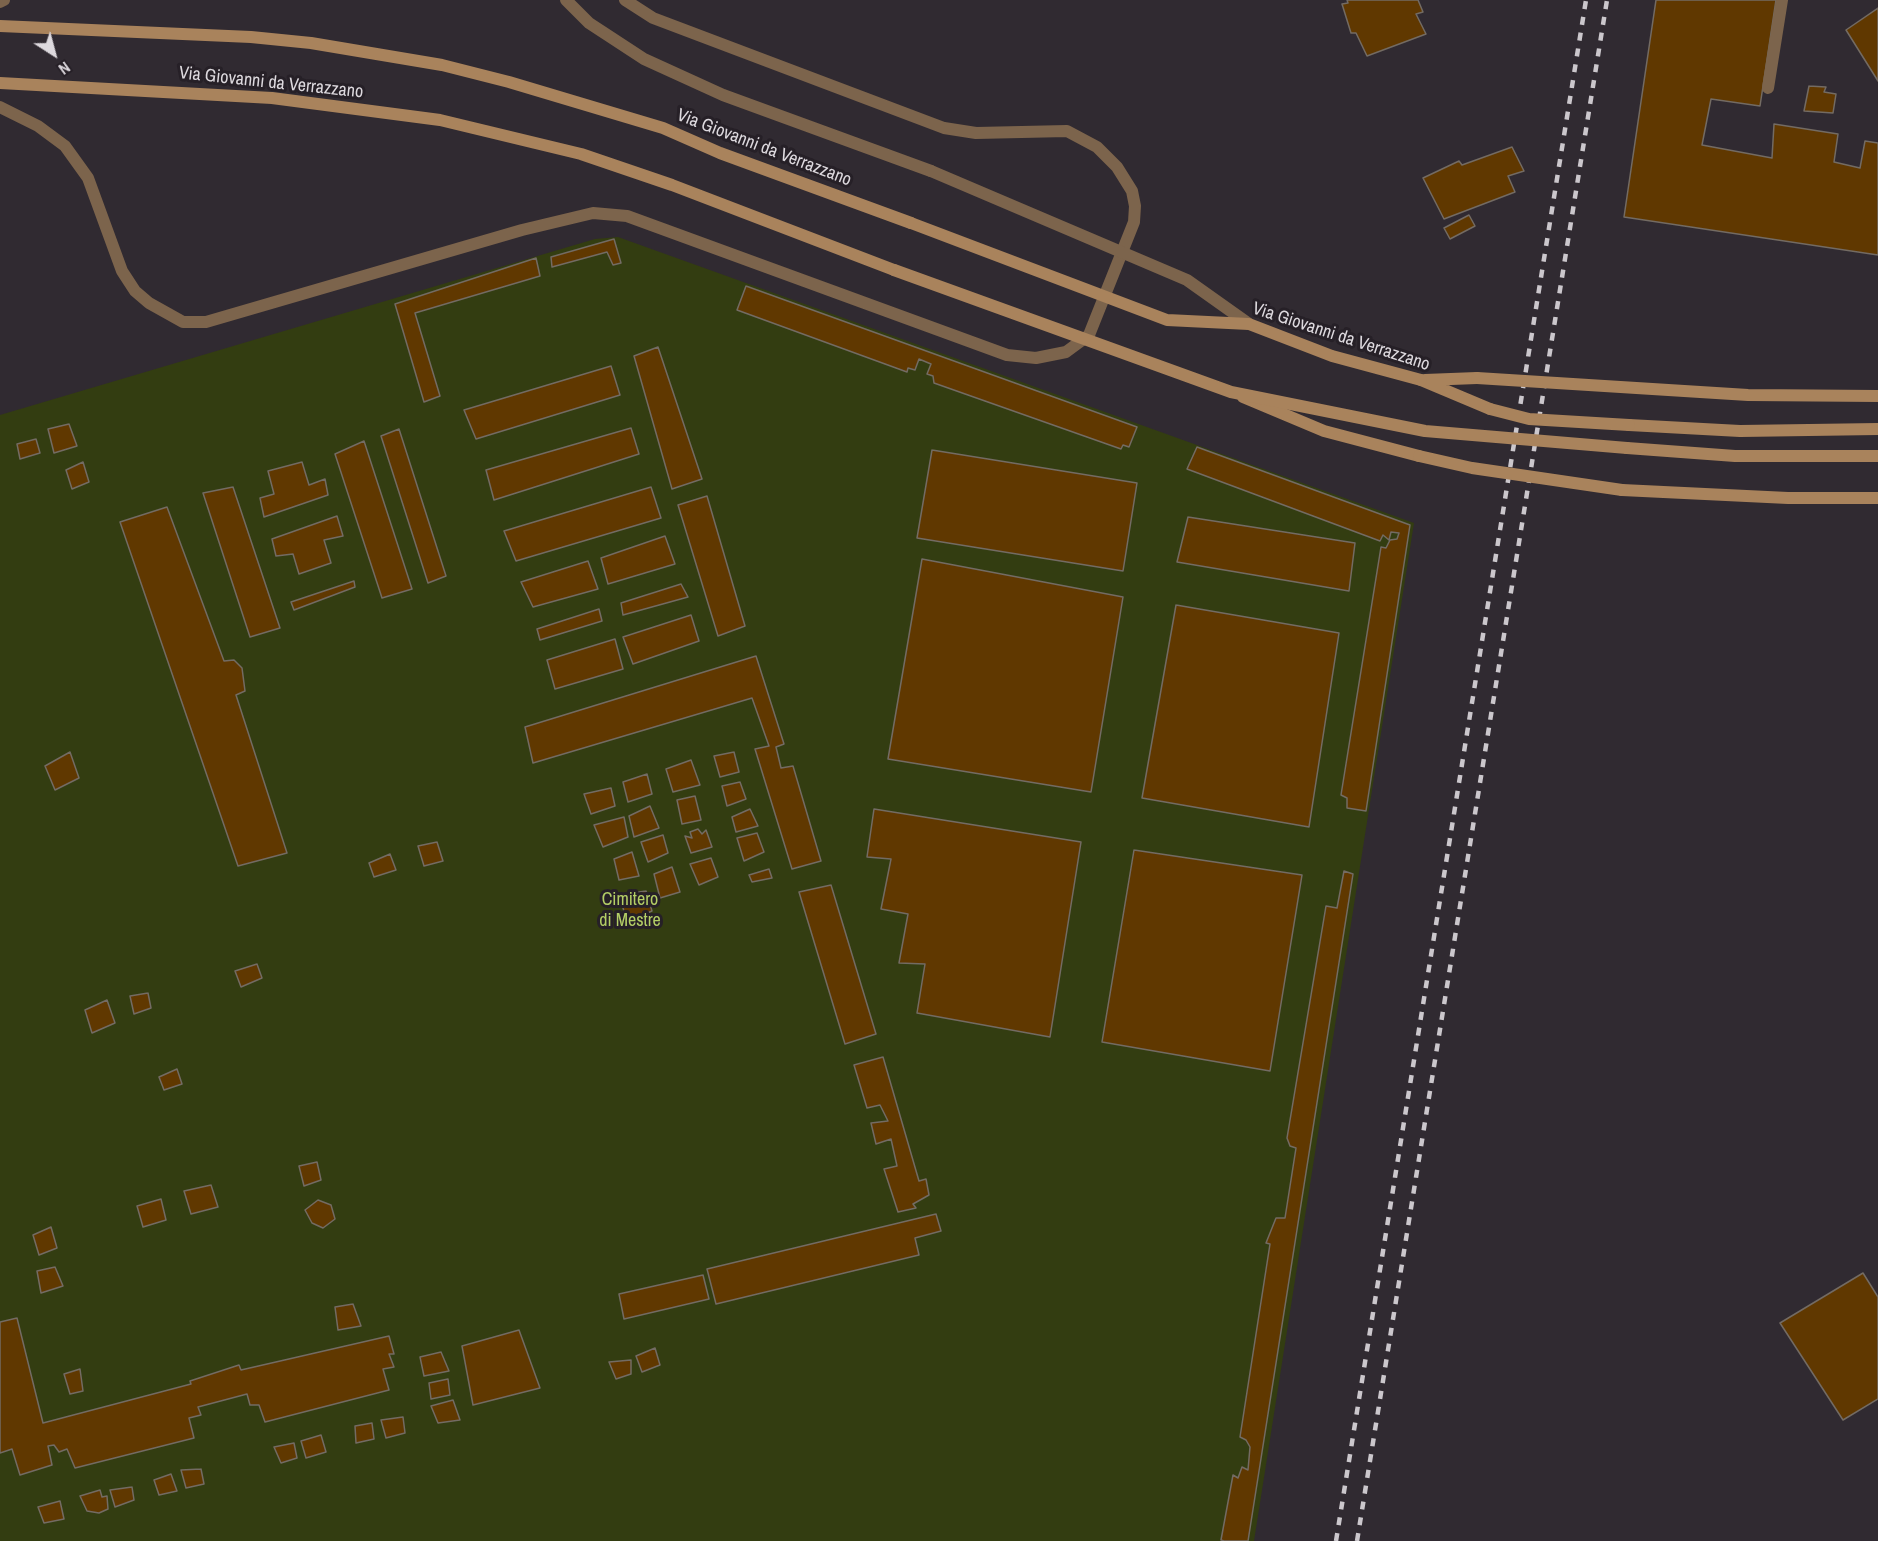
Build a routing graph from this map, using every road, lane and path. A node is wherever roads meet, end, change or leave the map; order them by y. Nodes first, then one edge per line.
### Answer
1 (4, 0) edge
2 (566, 0) edge
3 (625, 0) edge
4 (1782, 0) edge
5 (0, 2) edge
6 (0, 26) edge
7 (0, 83) edge
8 (1768, 88) dead end
9 (0, 107) edge
10 (1250, 324) junction
11 (1421, 380) junction
12 (1231, 392) junction
13 (1878, 396) edge
14 (1878, 429) edge
15 (1878, 456) edge
16 (1878, 498) edge

1 - 5 street
2 - 10 street, bridge
3 - 9 street
4 - 8 street
6 - 10 main road, Via Giovanni da Verrazzano, bridge
7 - 12 main road, Via Giovanni da Verrazzano, bridge
10 - 11 main road, Via Giovanni da Verrazzano, bridge
11 - 13 main road, bridge
11 - 14 main road, Via Giovanni da Verrazzano, bridge
12 - 15 main road, Via Giovanni da Verrazzano, bridge
12 - 16 main road, bridge

